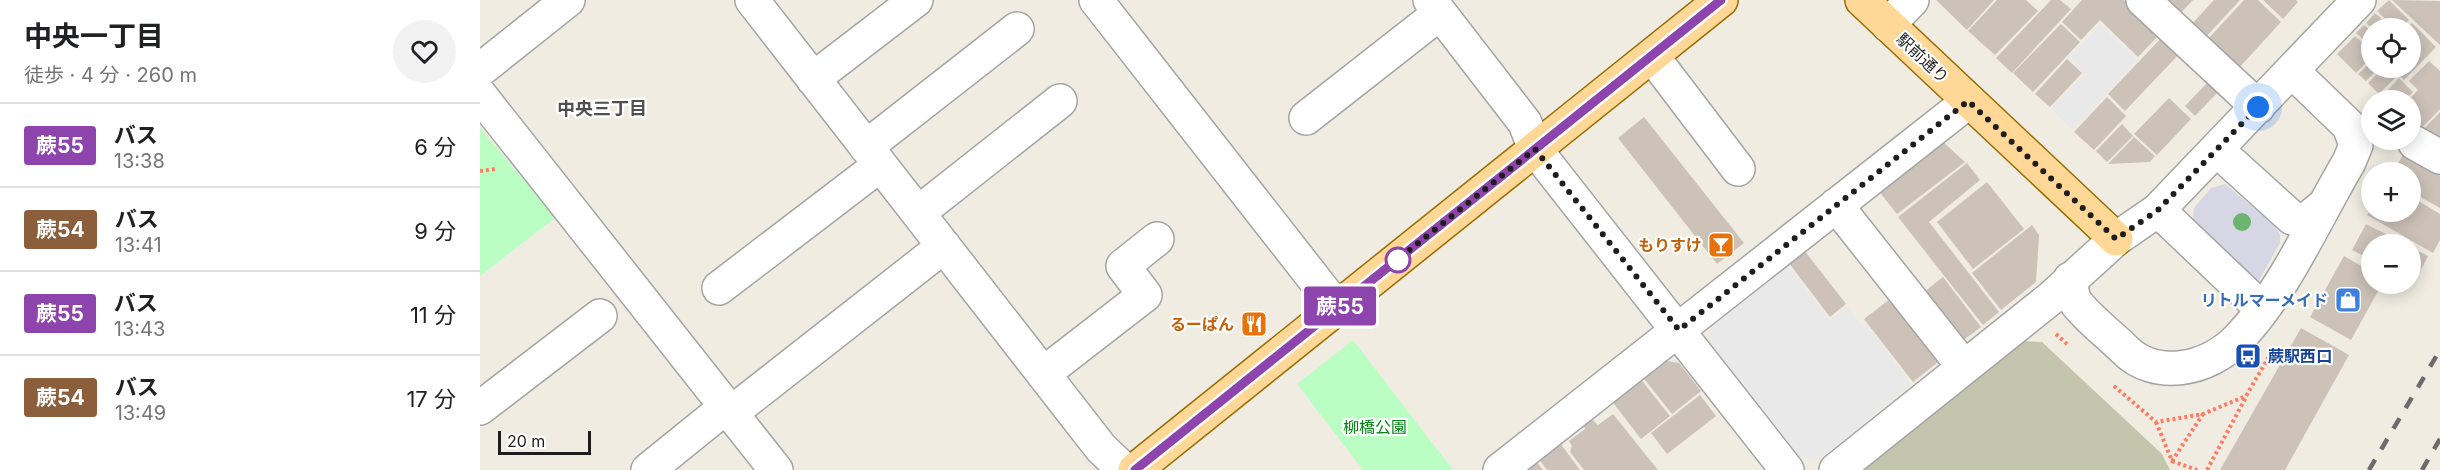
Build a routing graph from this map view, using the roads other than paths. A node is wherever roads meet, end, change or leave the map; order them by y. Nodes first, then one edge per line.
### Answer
1 (568, 0) edge
2 (752, 0) edge
3 (916, 0) edge
4 (1096, 0) edge
5 (1721, 0) edge
6 (1862, 0) edge
7 (1912, 0) edge
8 (2143, 0) edge
9 (2359, 0) edge
10 (1435, 7) edge
11 (1888, 25) junction
12 (1017, 29) dead end
13 (1652, 56) junction
14 (480, 70) edge
15 (2292, 72) junction
16 (813, 79) junction
17 (480, 95) edge
18 (1060, 101) dead end
19 (1968, 101) junction
20 (2258, 107) junction
21 (1306, 118) dead end
22 (1535, 149) junction
23 (2217, 150) junction
24 (873, 156) junction
25 (1738, 170) dead end
26 (1836, 205) junction
27 (2322, 207) junction
28 (2158, 210) junction
29 (918, 213) junction
30 (1157, 239) dead end
31 (2116, 239) junction
32 (944, 246) junction
33 (2070, 279) junction
34 (719, 288) dead end
35 (1337, 308) junction
36 (2261, 308) junction
37 (600, 316) dead end
38 (1679, 330) junction
39 (1964, 367) junction
40 (1043, 374) junction
41 (480, 408) edge
42 (728, 410) junction
43 (648, 470) edge
44 (776, 470) edge
45 (1124, 470) edge
46 (1135, 470) edge
47 (1500, 470) edge
48 (1787, 470) edge
49 (1836, 470) edge

1 - 14 street
2 - 16 street
3 - 16 street
4 - 35 street
5 - 13 main road
6 - 11 main road, 駅前通り
7 - 11 street
8 - 20 street
9 - 15 street
10 - 21 street
10 - 22 street
11 - 19 main road, 駅前通り
12 - 24 street
13 - 22 main road
13 - 25 street
15 - 20 street
15 - 27 street
16 - 24 street
17 - 42 street
18 - 29 street
19 - 26 street
19 - 31 main road, 駅前通り
20 - 23 street
22 - 35 main road
22 - 38 street
23 - 27 street
23 - 28 street
24 - 29 street
24 - 34 street
26 - 38 street
26 - 39 street
27 - 36 street
28 - 31 street
28 - 36 street
29 - 32 street
30 - 40 street
31 - 33 street
32 - 40 street
32 - 42 street
33 - 36 street
33 - 39 street
35 - 46 main road
37 - 41 street
38 - 47 street
38 - 48 street
39 - 49 street
40 - 45 street
42 - 43 street
42 - 44 street

